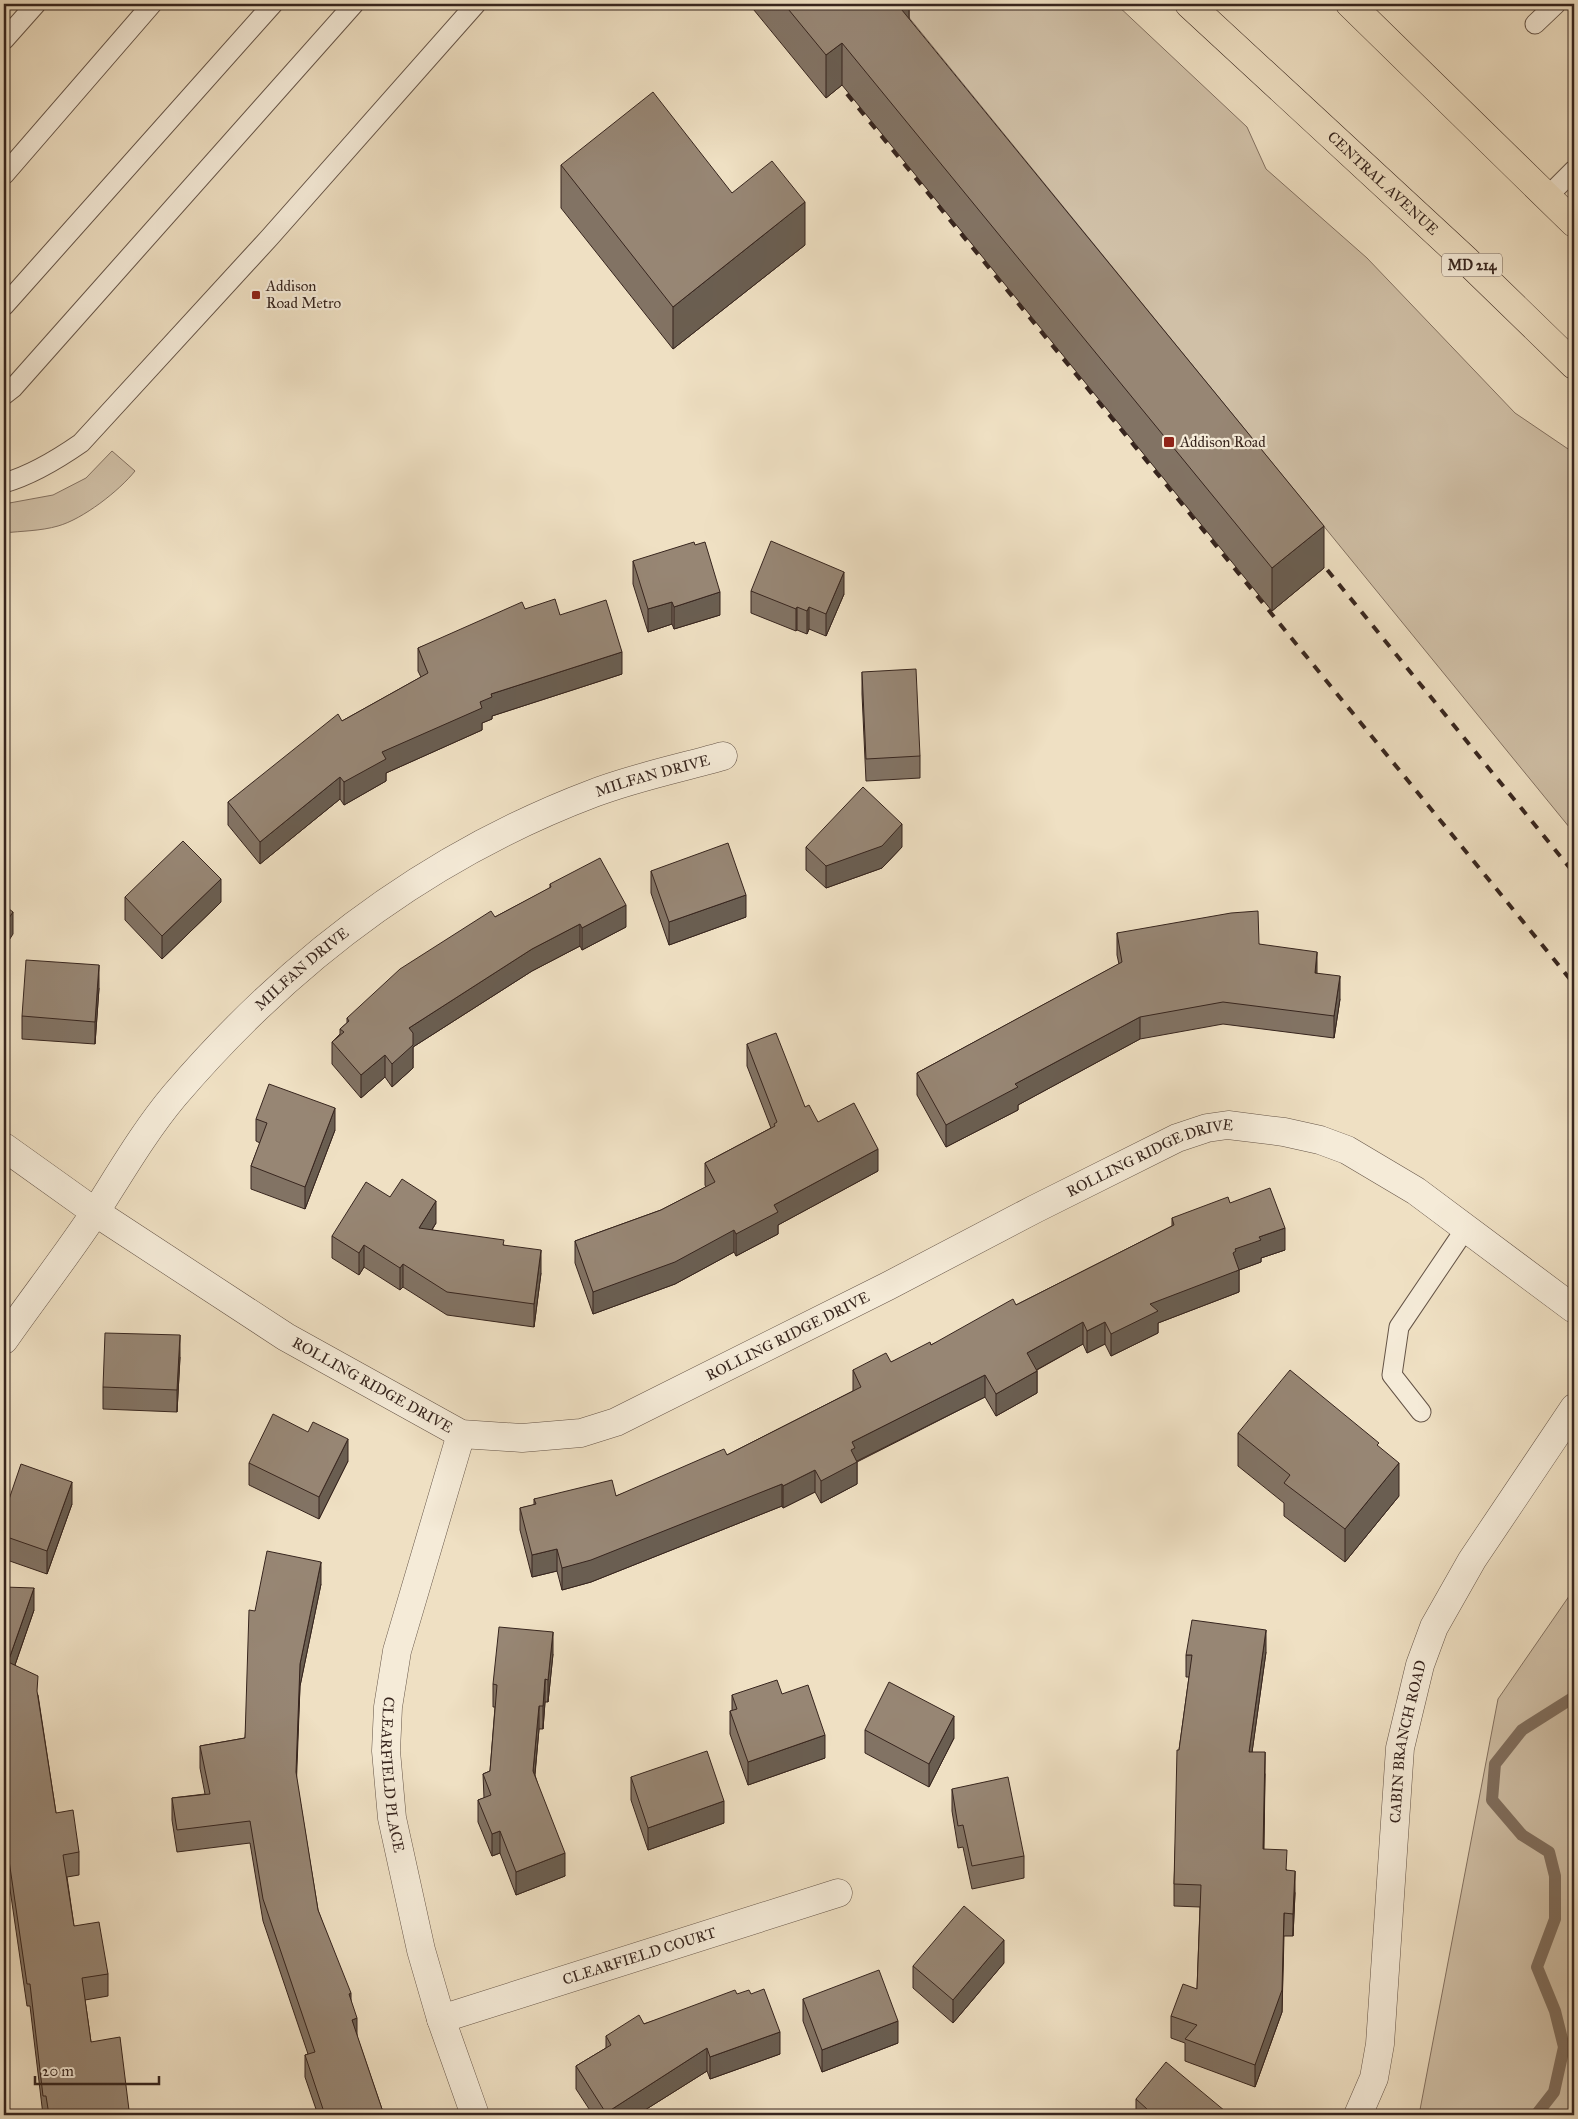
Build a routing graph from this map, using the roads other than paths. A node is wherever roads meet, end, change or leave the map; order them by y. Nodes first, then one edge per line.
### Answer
1 (36, 4) edge
2 (152, 4) edge
3 (273, 4) edge
4 (354, 4) edge
5 (476, 4) edge
6 (1189, 4) edge
7 (1350, 4) edge
8 (1556, 4) edge
9 (1535, 24) dead end
10 (4, 40) edge
11 (1574, 170) edge
12 (4, 175) edge
13 (1547, 197) junction
14 (1574, 223) edge
15 (4, 306) edge
16 (1574, 365) edge
17 (4, 395) edge
18 (4, 483) edge
19 (723, 756) dead end
20 (4, 1147) edge
21 (95, 1212) junction
22 (1466, 1228) junction
23 (1574, 1310) edge
24 (4, 1340) edge
25 (1574, 1408) edge
26 (1421, 1412) dead end
27 (461, 1434) junction
28 (838, 1893) dead end
29 (441, 2019) junction
30 (474, 2115) edge
31 (1358, 2115) edge

1 - 10 lane
2 - 12 lane
3 - 15 lane
4 - 17 lane
5 - 18 lane
6 - 16 main road, CENTRAL AVENUE / MD 214
7 - 13 main road
8 - 9 lane
11 - 13 lane
13 - 14 main road
19 - 21 street, MILFAN DRIVE
20 - 21 street, ROLLING RIDGE DRIVE
21 - 24 street, MILFAN DRIVE
21 - 27 street, ROLLING RIDGE DRIVE
22 - 23 street, ROLLING RIDGE DRIVE
22 - 26 lane
22 - 27 street, ROLLING RIDGE DRIVE
25 - 31 street, CABIN BRANCH ROAD
27 - 29 street, CLEARFIELD PLACE
28 - 29 street, CLEARFIELD COURT
29 - 30 street, CLEARFIELD PLACE

